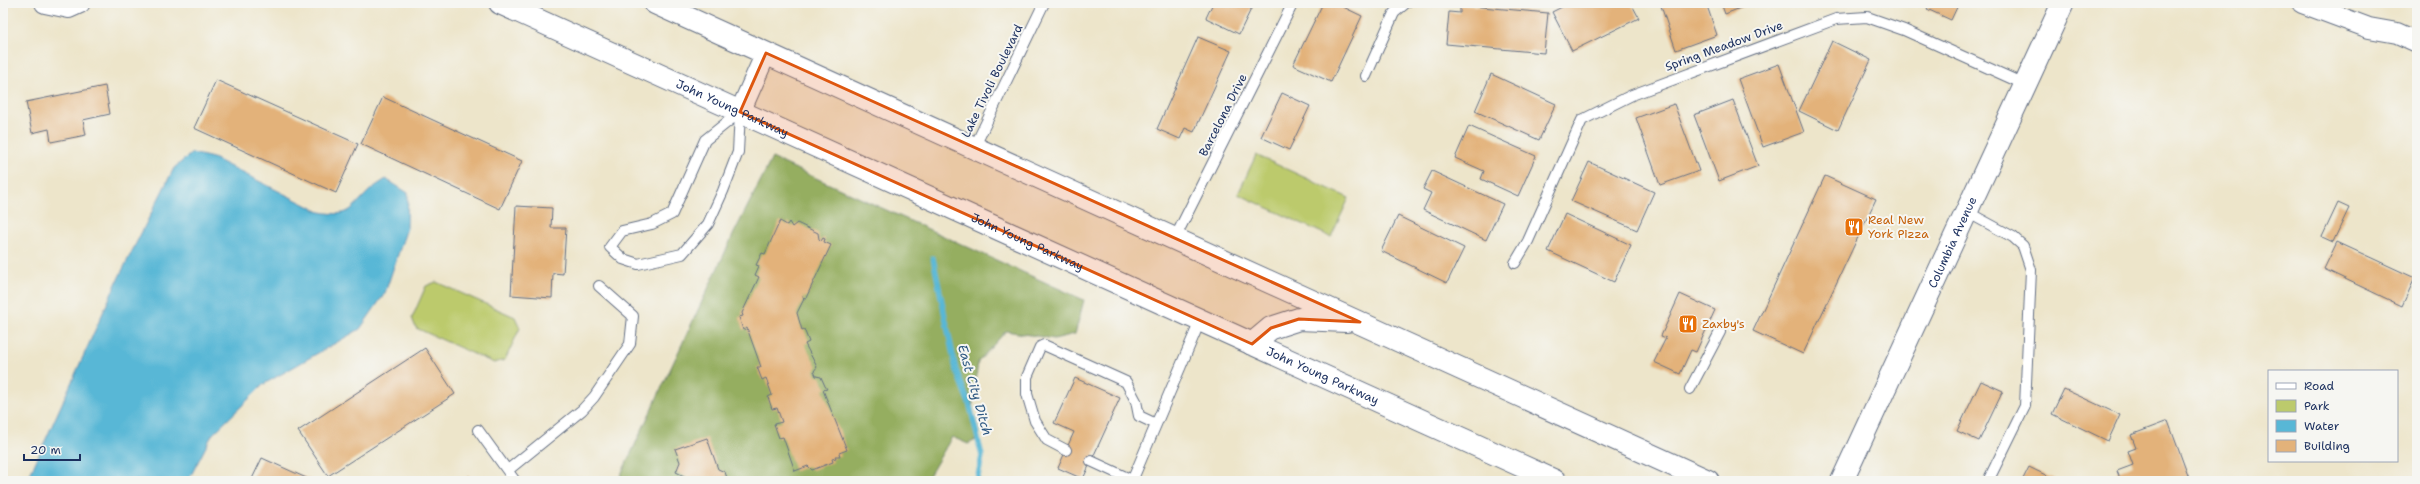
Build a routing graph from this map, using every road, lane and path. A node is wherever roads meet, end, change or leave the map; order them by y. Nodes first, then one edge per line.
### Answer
1 (45, 3) edge
2 (80, 3) edge
3 (500, 3) edge
4 (655, 3) edge
5 (1044, 3) edge
6 (1293, 3) edge
7 (1406, 3) edge
8 (2063, 3) edge
9 (2302, 3) edge
10 (2417, 42) edge
11 (766, 53) junction
12 (1366, 76) dead end
13 (2026, 85) junction
14 (740, 112) junction
15 (974, 148) junction
16 (1967, 212) junction
17 (1176, 238) junction
18 (1515, 264) dead end
19 (599, 286) dead end
20 (1200, 321) junction
21 (1360, 322) junction
22 (1720, 332) dead end
23 (1252, 344) junction
24 (1690, 389) dead end
25 (1156, 424) junction
26 (478, 430) dead end
27 (1066, 450) dead end
28 (1091, 461) dead end
29 (508, 470) junction
30 (1132, 480) edge
31 (515, 481) edge
32 (1555, 481) edge
33 (1708, 481) edge
34 (1842, 481) edge
35 (1988, 481) edge

1 - 2 street
3 - 14 main road, John Young Parkway
4 - 11 main road
5 - 15 lane, Lake Tivoli Boulevard
6 - 17 lane, Barcelona Drive
7 - 12 lane
8 - 13 main road, Columbia Avenue
9 - 10 street
11 - 14 street
11 - 15 main road
13 - 16 main road, Columbia Avenue
13 - 18 lane, Spring Meadow Drive
14 - 14 lane
14 - 20 main road, John Young Parkway
15 - 17 main road
16 - 34 main road, Columbia Avenue
16 - 35 lane
17 - 21 main road
19 - 29 lane
20 - 23 main road, John Young Parkway
20 - 25 lane
21 - 23 main road
21 - 33 main road
22 - 24 lane
23 - 32 main road, John Young Parkway
25 - 27 lane
25 - 30 lane
26 - 29 lane
28 - 30 lane
29 - 31 lane

